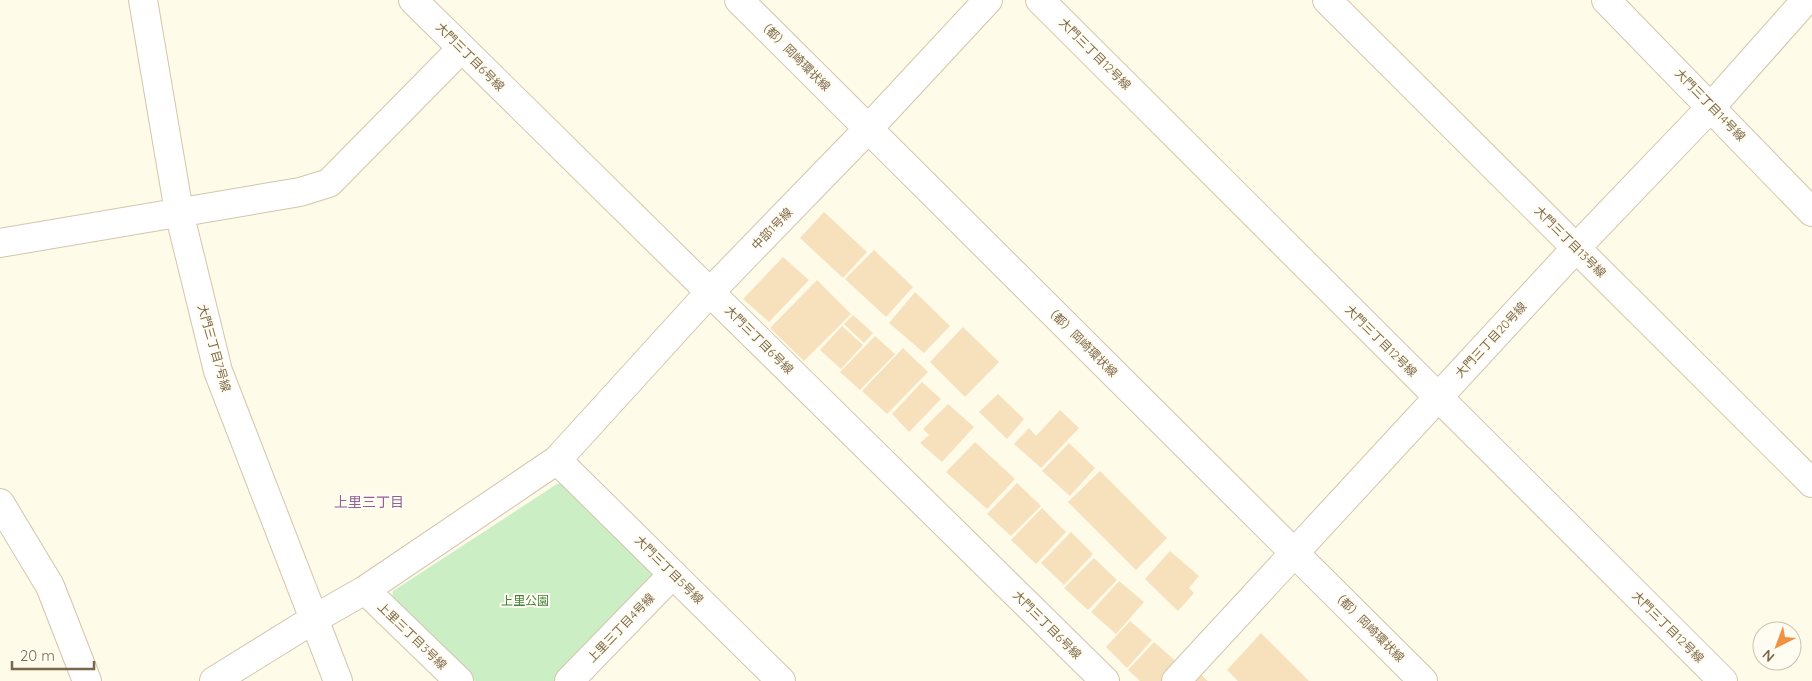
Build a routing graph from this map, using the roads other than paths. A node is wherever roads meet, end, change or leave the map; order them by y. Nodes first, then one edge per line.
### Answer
1 (143, 0) edge
2 (413, 0) edge
3 (739, 0) edge
4 (988, 0) edge
5 (1040, 0) edge
6 (1327, 0) edge
7 (1606, 0) edge
8 (1806, 0) edge
9 (461, 49) junction
10 (1711, 107) junction
11 (868, 129) junction
12 (179, 212) junction
13 (1812, 212) edge
14 (0, 243) edge
15 (1576, 248) junction
16 (710, 292) junction
17 (1438, 397) junction
18 (557, 460) junction
19 (1812, 483) edge
20 (0, 503) edge
21 (1294, 553) junction
22 (673, 574) junction
23 (365, 590) junction
24 (314, 619) junction
25 (87, 681) edge
26 (214, 681) edge
27 (338, 681) edge
28 (459, 681) edge
29 (569, 681) edge
30 (781, 681) edge
31 (1105, 681) edge
32 (1176, 681) edge
33 (1424, 681) edge
34 (1723, 681) edge

1 - 12 street, 大門三丁目7号線
2 - 9 street, 大門三丁目6号線
3 - 11 street, （都）岡崎環状線
4 - 11 street, 中部1号線
5 - 17 street, 大門三丁目12号線
6 - 15 street, 大門三丁目13号線
7 - 10 street, 大門三丁目14号線
8 - 10 street, 大門三丁目20号線
9 - 12 street
9 - 16 street, 大門三丁目6号線
10 - 13 street, 大門三丁目14号線
10 - 15 street, 大門三丁目20号線
11 - 16 street, 中部1号線
11 - 21 street, （都）岡崎環状線
12 - 14 street
12 - 24 street, 大門三丁目7号線
15 - 17 street, 大門三丁目20号線
15 - 19 street, 大門三丁目13号線
16 - 18 street, 中部1号線
16 - 31 street, 大門三丁目6号線
17 - 21 street, 大門三丁目20号線
17 - 34 street, 大門三丁目12号線
18 - 22 street, 大門三丁目5号線
18 - 23 street, 中部1号線
20 - 25 street
21 - 32 street, 大門三丁目20号線
21 - 33 street, （都）岡崎環状線
22 - 29 street, 上里三丁目4号線
22 - 30 street, 大門三丁目5号線
23 - 24 street, 中部1号線
23 - 28 street, 上里三丁目3号線
24 - 26 street, 中部1号線
24 - 27 street, 大門三丁目7号線

